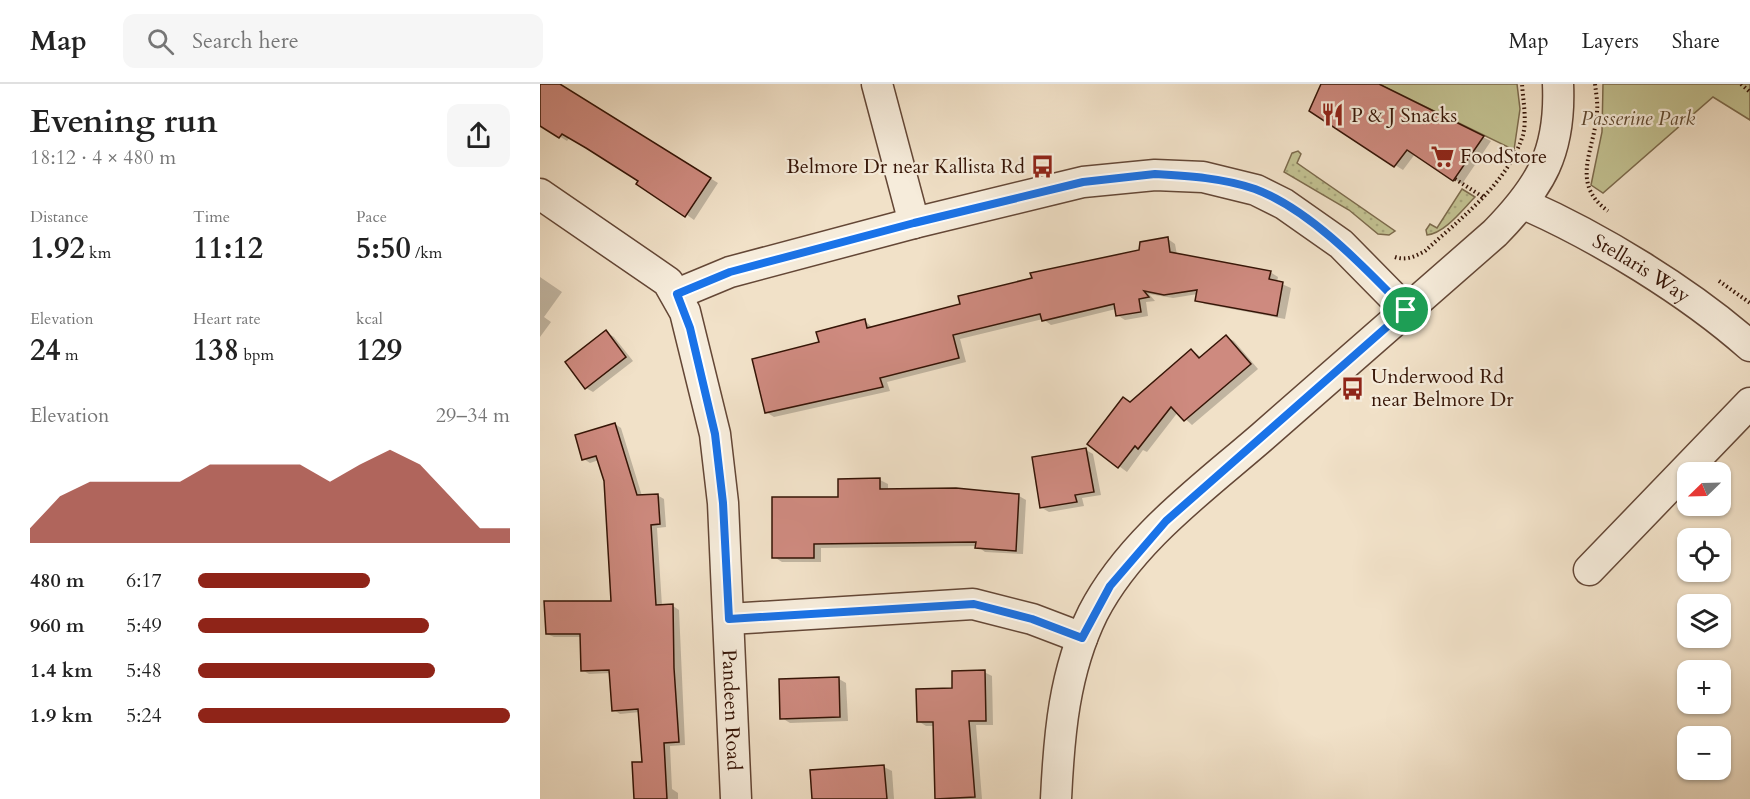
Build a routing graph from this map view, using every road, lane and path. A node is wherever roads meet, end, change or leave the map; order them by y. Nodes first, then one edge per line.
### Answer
1 (877, 84) edge
2 (1522, 84) edge
3 (1558, 84) edge
4 (1595, 84) edge
5 (1741, 84) edge
6 (1750, 92) edge
7 (1455, 178) dead end
8 (540, 194) edge
9 (1483, 197) junction
10 (1524, 204) junction
11 (1615, 216) dead end
12 (914, 223) junction
13 (1416, 256) dead end
14 (1711, 276) dead end
15 (677, 294) junction
16 (1750, 303) edge
17 (1406, 310) junction
18 (1750, 346) edge
19 (1750, 403) edge
20 (1589, 570) dead end
21 (729, 619) junction
22 (1082, 638) junction
23 (736, 799) edge
24 (1056, 799) edge

1 - 12 street
2 - 9 path
3 - 10 street
4 - 11 path
5 - 6 path
7 - 9 path
8 - 15 street, Pandeen Road
9 - 13 path
10 - 17 street
10 - 18 street, Stellaris Way
12 - 15 street
12 - 17 street
14 - 16 path
15 - 21 street, Pandeen Road
17 - 22 street
19 - 20 street
21 - 22 street
21 - 23 street, Pandeen Road
22 - 24 street

